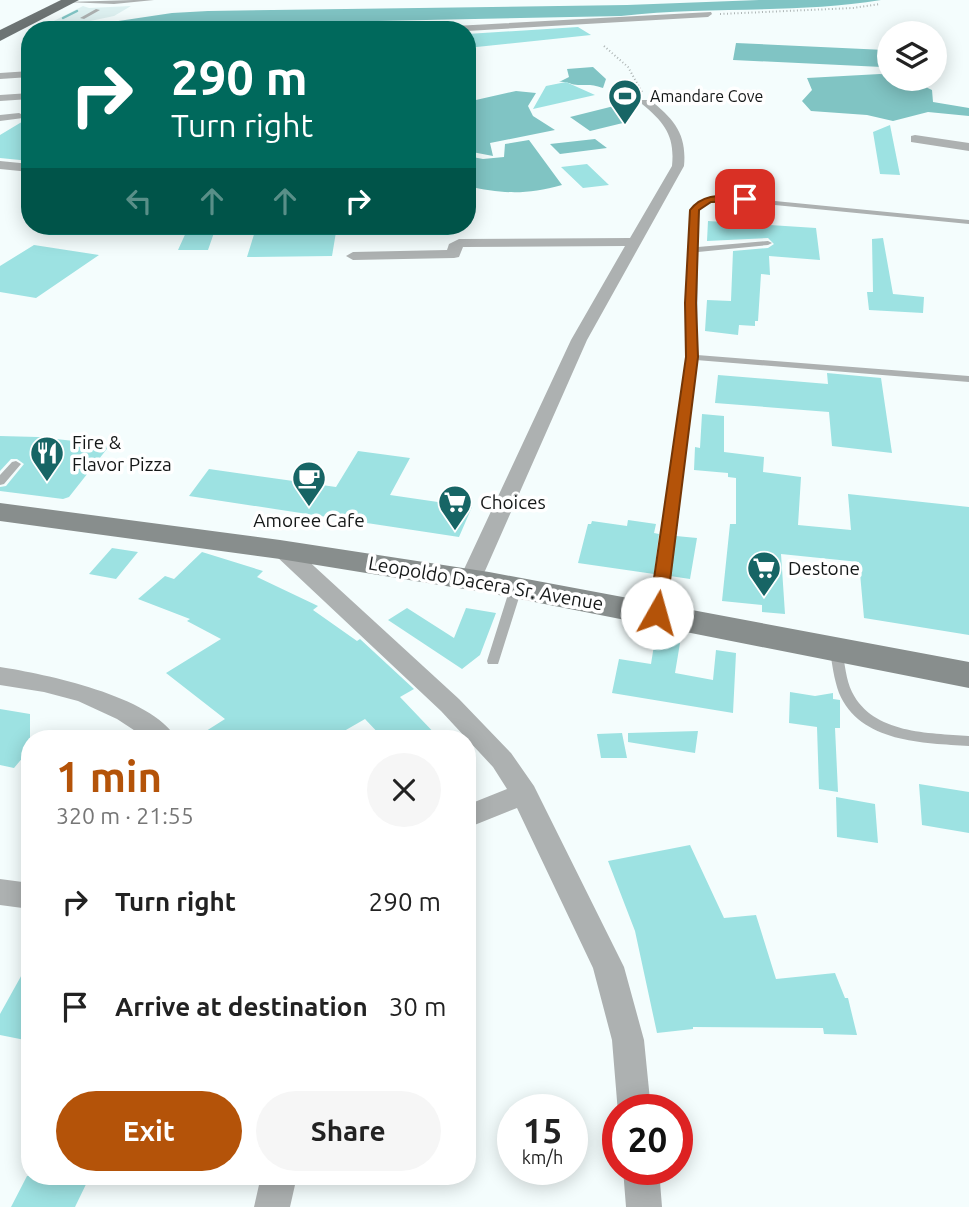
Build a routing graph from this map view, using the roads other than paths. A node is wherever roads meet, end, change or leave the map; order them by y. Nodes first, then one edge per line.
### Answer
1 (152, 0) edge
2 (70, 1) edge
3 (98, 10) dead end
4 (708, 14) road end
5 (82, 18) dead end
6 (29, 21) edge
7 (21, 25) edge
8 (476, 28) edge
9 (1, 35) edge
10 (21, 75) edge
11 (0, 76) edge
12 (21, 97) edge
13 (0, 98) edge
14 (646, 102) road end
15 (19, 116) dead end
16 (0, 118) edge
17 (915, 139) dead end
18 (969, 147) edge
19 (0, 165) edge
20 (21, 167) edge
21 (969, 222) edge
22 (635, 242) junction
23 (768, 243) dead end
24 (695, 250) junction
25 (353, 256) dead end
26 (692, 357) junction
27 (969, 379) edge
28 (16, 464) dead end
29 (0, 482) edge
30 (0, 512) edge
31 (283, 550) junction
32 (470, 580) junction
33 (516, 588) junction
34 (657, 613) junction
35 (836, 650) junction
36 (493, 660) dead end
37 (969, 675) edge
38 (0, 676) edge
39 (151, 730) edge
40 (474, 730) edge
41 (476, 732) edge
42 (969, 741) edge
43 (524, 794) junction
44 (476, 813) edge
45 (0, 892) edge
46 (21, 895) edge
47 (633, 1094) edge
48 (277, 1185) edge
49 (642, 1185) edge
50 (272, 1207) edge
51 (644, 1207) edge

1 - 2 lane
2 - 6 main road
3 - 5 lane
4 - 8 street
7 - 9 main road
10 - 11 street
12 - 13 street
14 - 22 street
15 - 16 street
17 - 18 street
19 - 20 street
21 - 24 lane
22 - 25 street
22 - 32 street
23 - 24 lane
24 - 26 lane
26 - 27 lane
26 - 34 lane
28 - 29 lane
30 - 31 main road, Leopoldo Dacera Sr. Avenue
31 - 32 main road, Leopoldo Dacera Sr. Avenue
31 - 40 street
32 - 33 main road, Leopoldo Dacera Sr. Avenue
33 - 34 main road, Leopoldo Dacera Sr. Avenue
33 - 36 lane
34 - 35 main road, Leopoldo Dacera Sr. Avenue
35 - 37 main road, Leopoldo Dacera Sr. Avenue
35 - 42 lane
38 - 39 street
41 - 43 street
43 - 44 street
43 - 47 street
45 - 46 street
48 - 50 street
49 - 51 street

